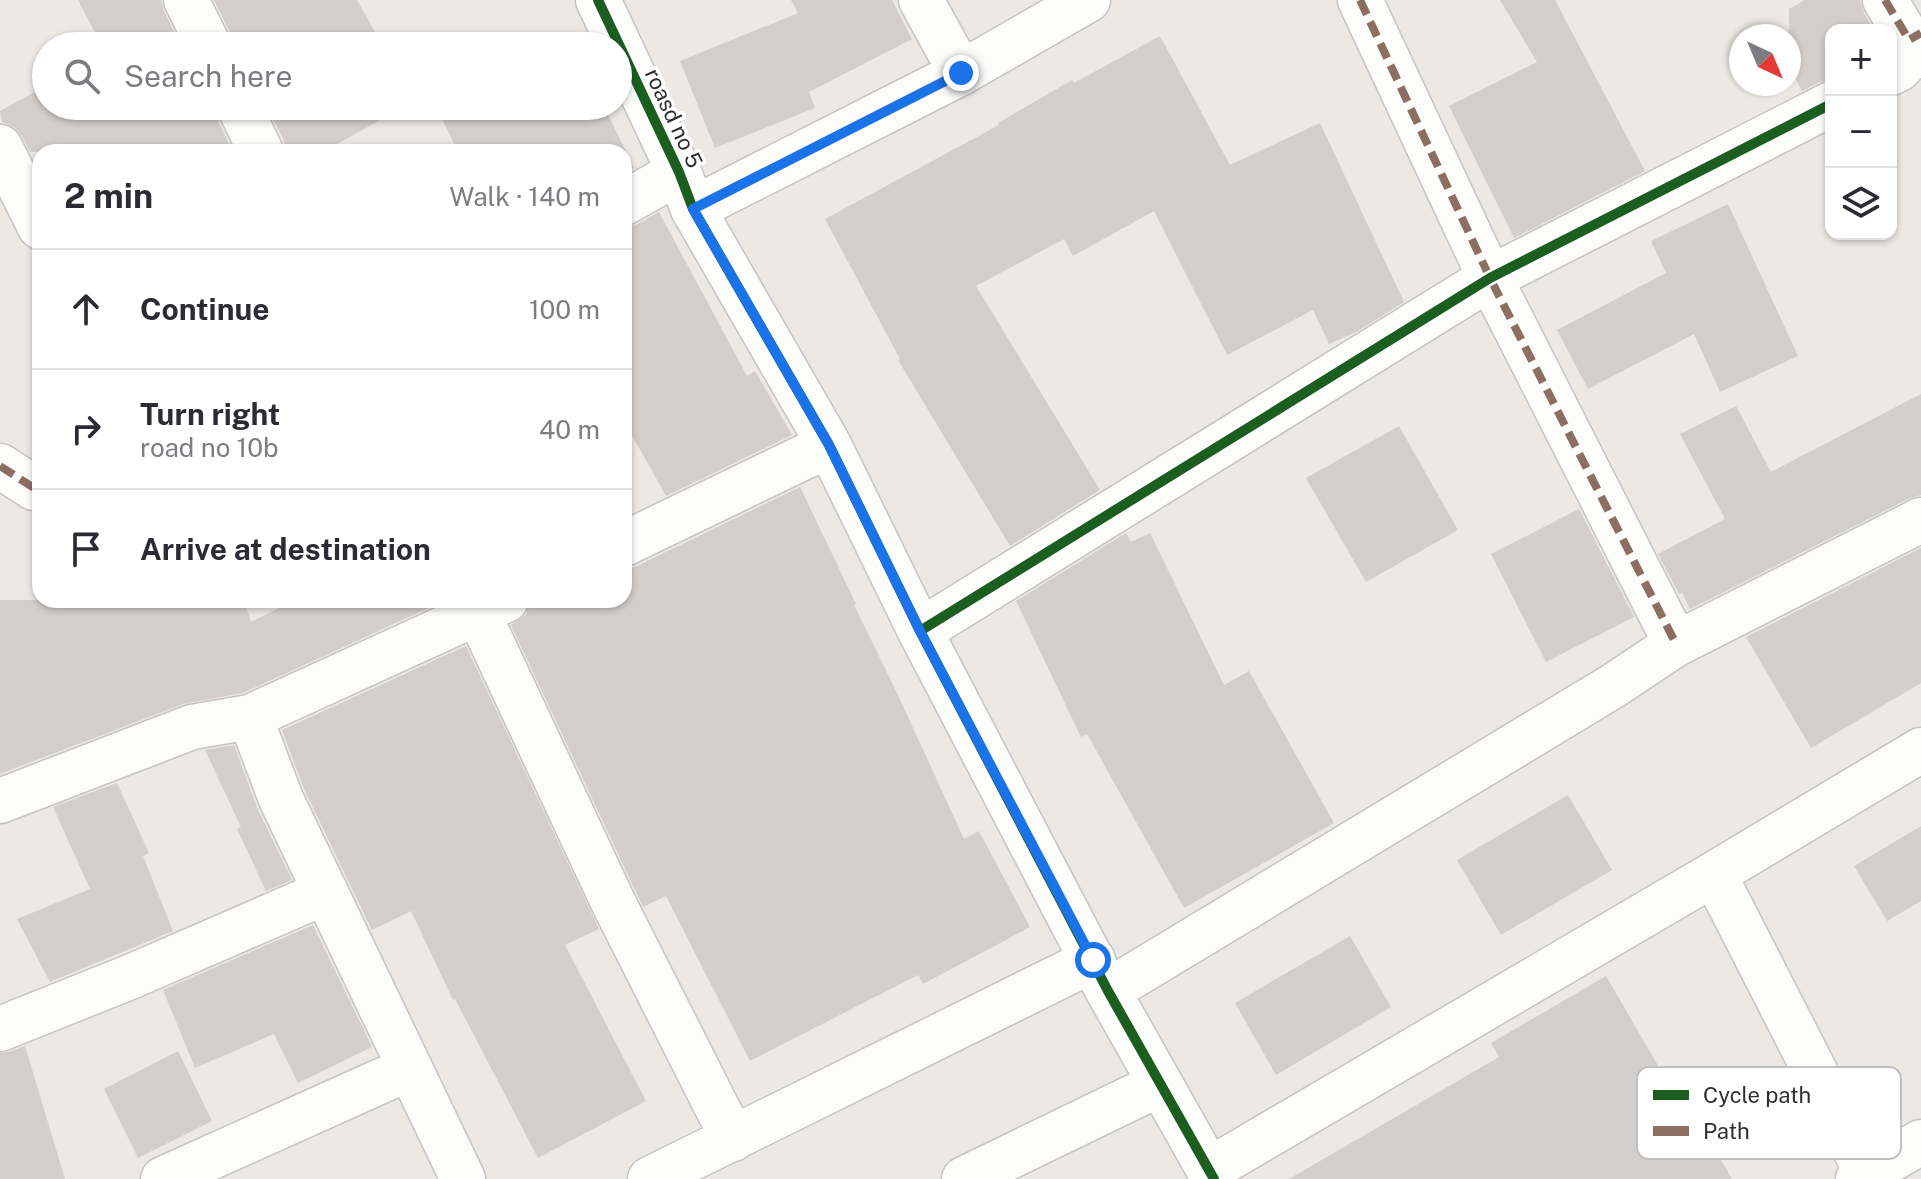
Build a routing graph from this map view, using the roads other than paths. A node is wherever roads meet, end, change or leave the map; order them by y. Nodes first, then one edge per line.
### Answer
1 (186, 0) edge
2 (598, 0) edge
3 (921, 0) edge
4 (1088, 0) edge
5 (1360, 0) edge
6 (1885, 0) edge
7 (202, 32) edge
8 (613, 32) edge
9 (1907, 49) edge
10 (961, 73) junction
11 (632, 74) edge
12 (1825, 107) edge
13 (246, 120) edge
14 (257, 144) edge
15 (0, 147) edge
16 (686, 191) junction
17 (632, 201) edge
18 (32, 211) edge
19 (1490, 278) junction
20 (829, 445) junction
21 (0, 466) edge
22 (32, 487) edge
23 (1921, 520) edge
24 (632, 540) edge
25 (479, 608) edge
26 (486, 608) edge
27 (920, 631) junction
28 (1676, 644) junction
29 (250, 717) junction
30 (1921, 750) edge
31 (0, 801) edge
32 (1714, 874) junction
33 (326, 892) junction
34 (1100, 976) junction
35 (0, 1029) edge
36 (1810, 1067) edge
37 (410, 1068) junction
38 (1160, 1084) junction
39 (733, 1139) junction
40 (1921, 1142) edge
41 (1901, 1154) edge
42 (1856, 1159) edge
43 (1894, 1159) edge
44 (1211, 1174) edge
45 (1865, 1177) edge
46 (163, 1179) edge
47 (463, 1179) edge
48 (650, 1179) edge
49 (964, 1179) edge

1 - 7 street
2 - 8 street, roasd no 5
3 - 10 street
4 - 10 street
5 - 19 street
6 - 9 street
10 - 16 street
11 - 16 street, roasd no 5
12 - 19 street
13 - 14 street
15 - 18 street
16 - 17 street
16 - 20 street, roasd no 5
19 - 27 street
19 - 28 street
20 - 24 street
20 - 27 street, roasd no 5
21 - 22 street
23 - 28 street
25 - 29 street
26 - 39 street
27 - 34 street, roasd no 5
28 - 34 street
29 - 31 street
29 - 33 street
30 - 32 street
32 - 36 street
32 - 44 street
33 - 35 street
33 - 37 street
34 - 38 street, roasd no 5
34 - 39 street
37 - 46 street
37 - 47 street
38 - 44 street, roasd no 5
38 - 49 street
39 - 48 street
40 - 41 street
42 - 45 street
43 - 45 street

